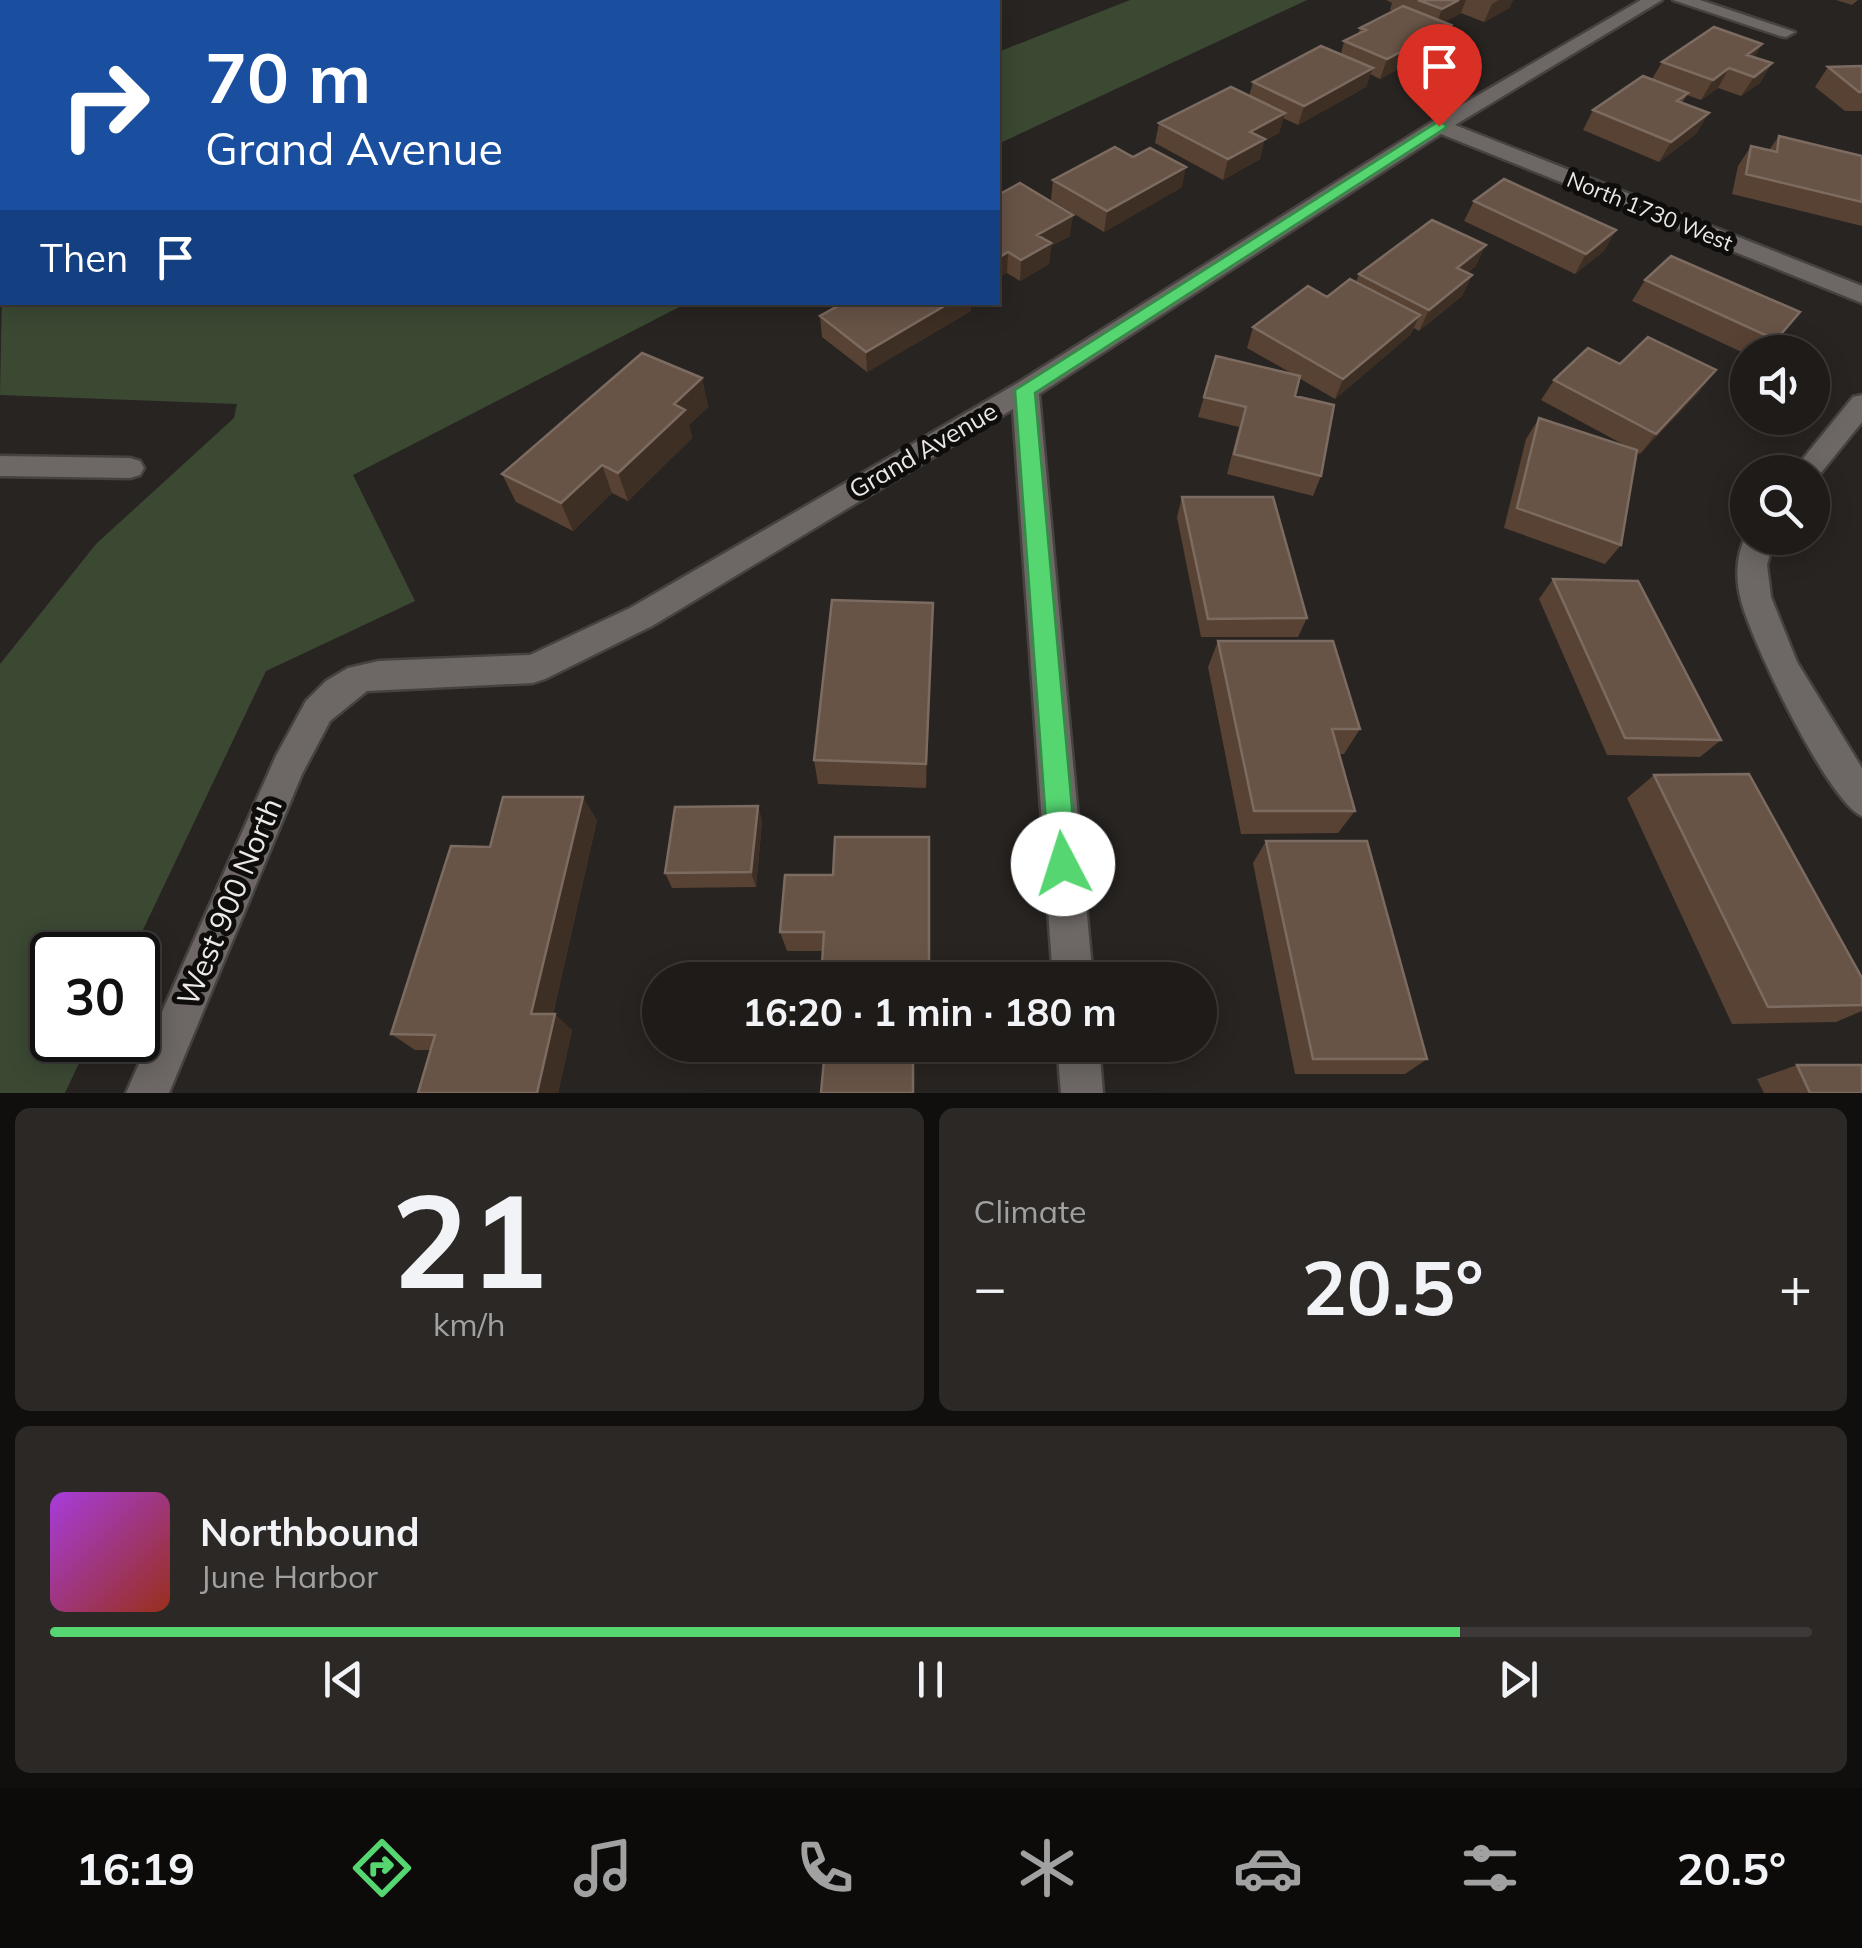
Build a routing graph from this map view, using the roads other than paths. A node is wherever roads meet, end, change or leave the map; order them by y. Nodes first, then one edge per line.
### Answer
1 (1653, 0) edge
2 (1682, 0) edge
3 (1786, 32) dead end
4 (1439, 126) junction
5 (1862, 295) edge
6 (1025, 390) junction
7 (1862, 404) edge
8 (1820, 455) edge
9 (0, 466) edge
10 (130, 468) dead end
11 (1756, 555) edge
12 (288, 767) joint
13 (1862, 799) edge
14 (1071, 962) edge
15 (1079, 1062) edge
16 (147, 1093) edge
17 (1082, 1093) edge

1 - 4 street, Grand Avenue
2 - 3 street
4 - 5 street, North 1730 West
4 - 6 street, Grand Avenue
6 - 12 street, Grand Avenue
6 - 14 street
7 - 8 street
9 - 10 street
11 - 13 street
12 - 16 street, West 900 North
15 - 17 street

